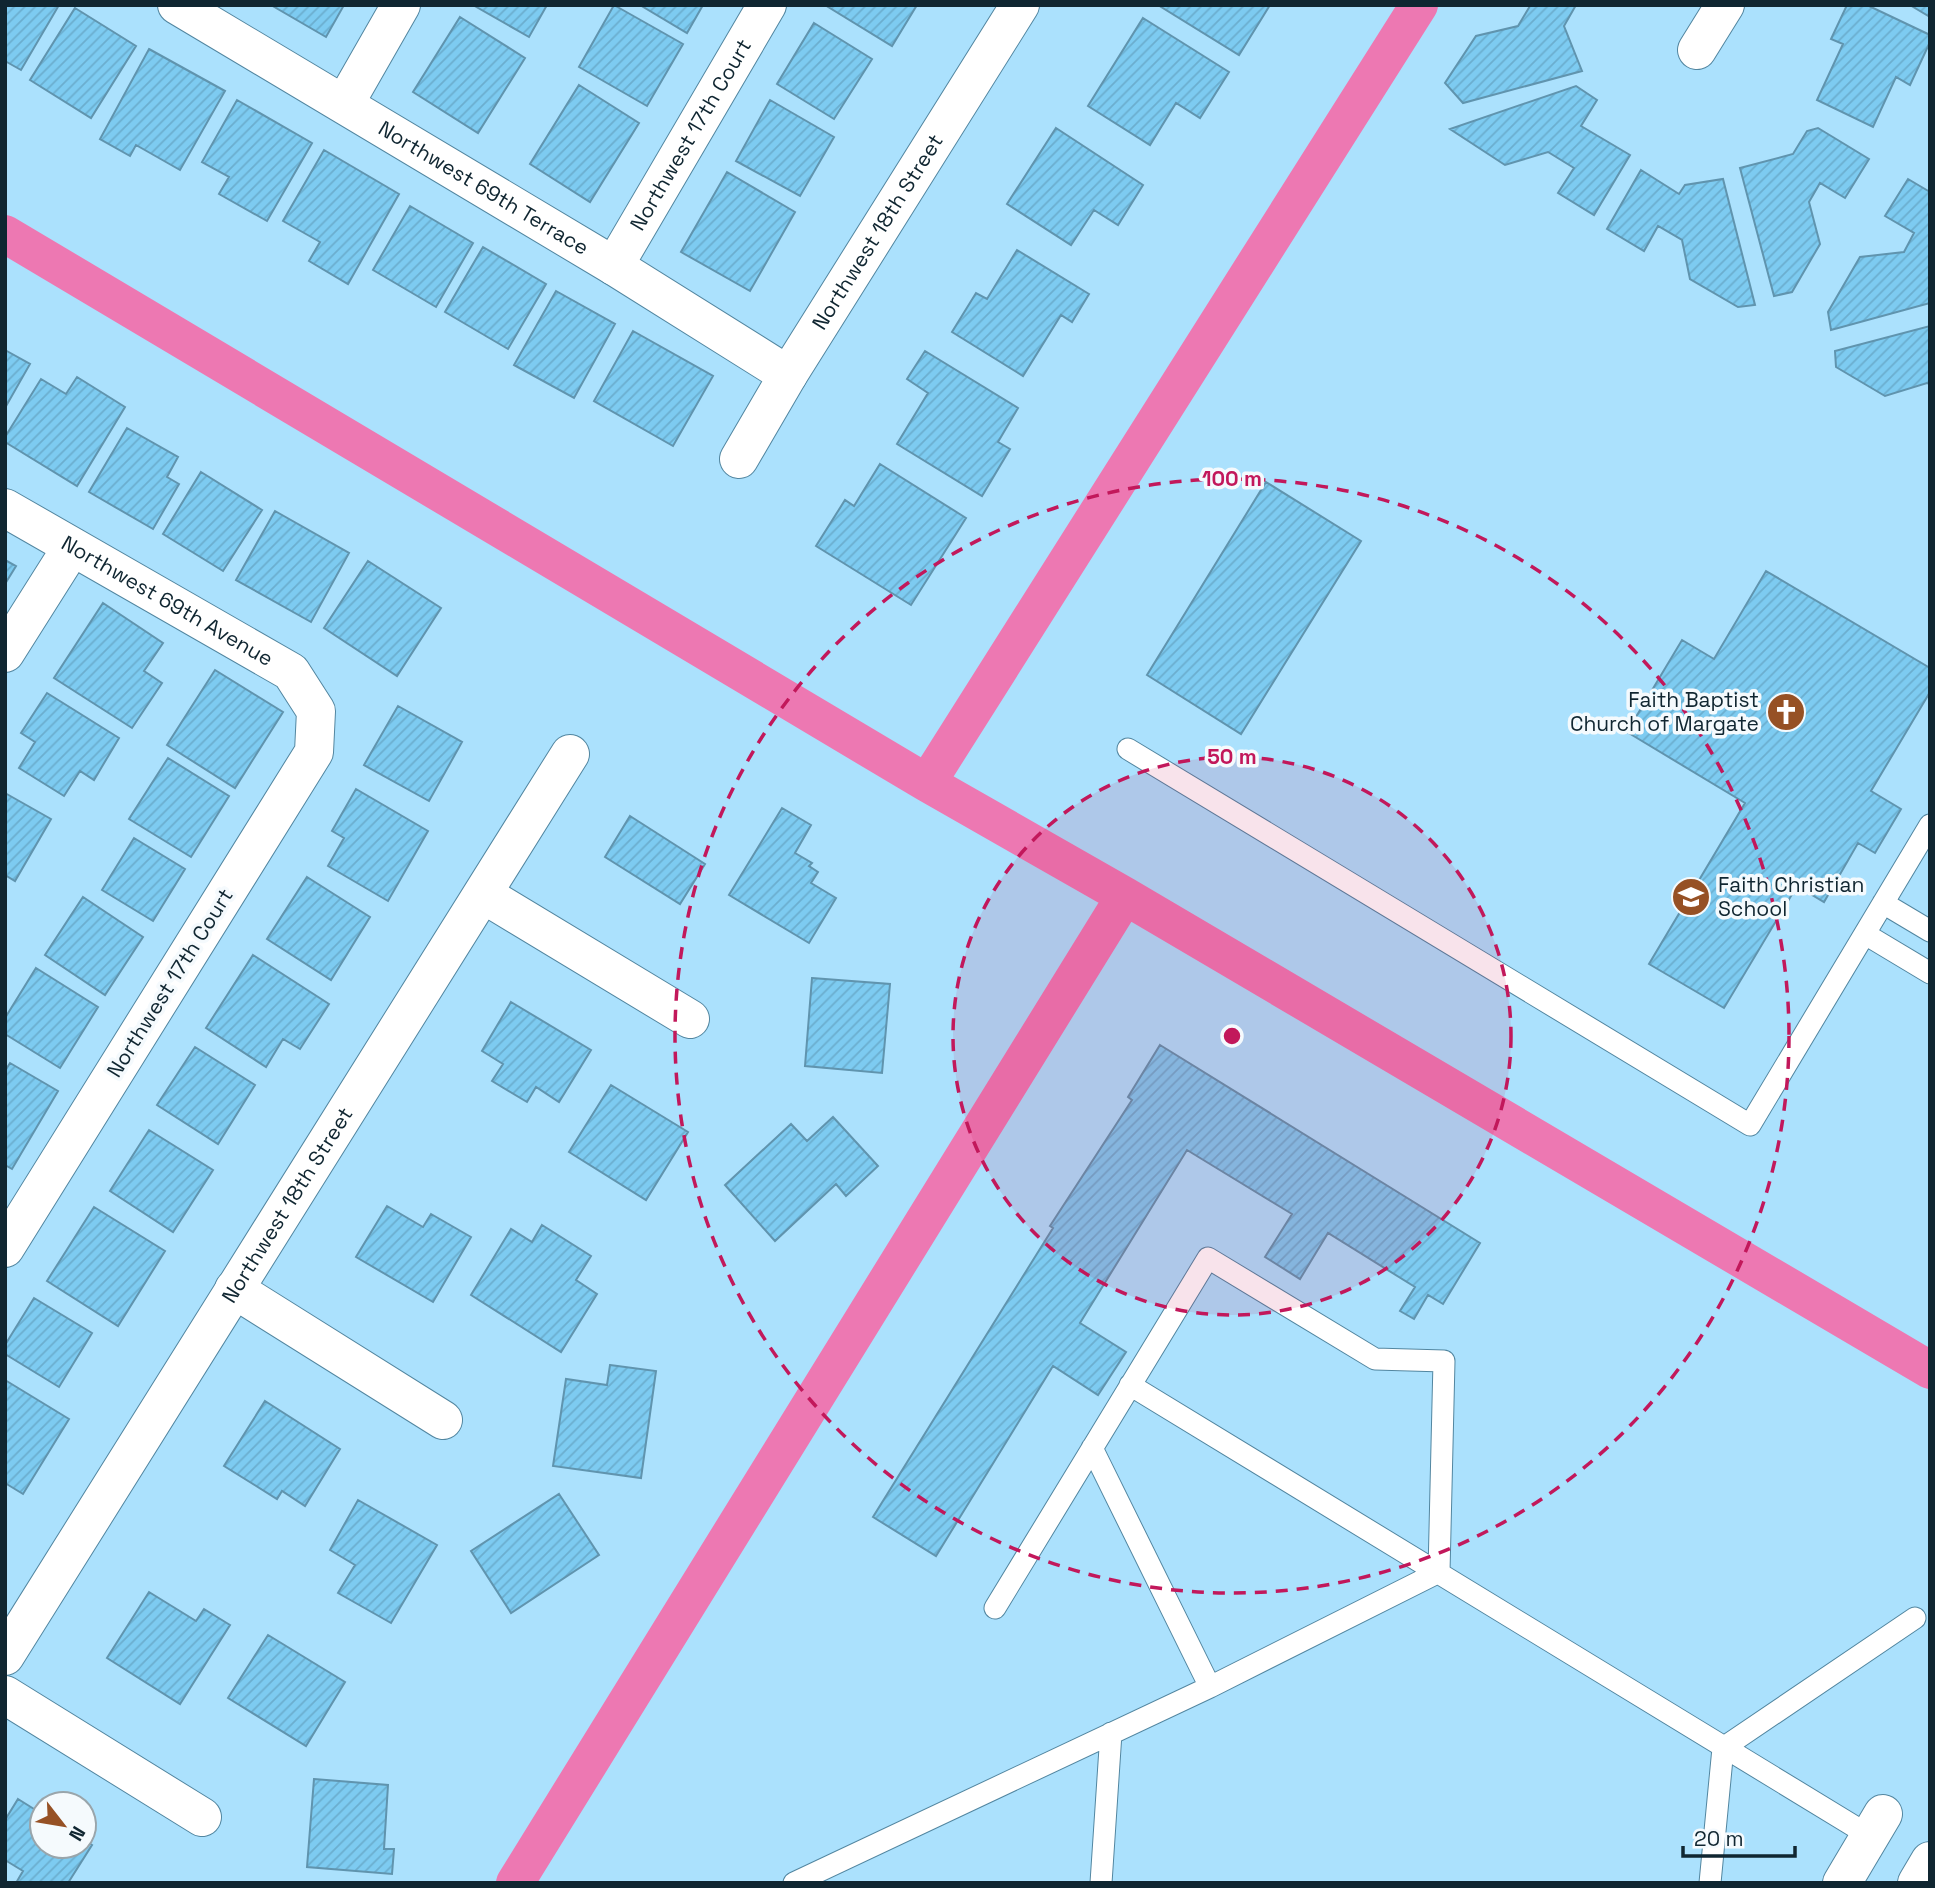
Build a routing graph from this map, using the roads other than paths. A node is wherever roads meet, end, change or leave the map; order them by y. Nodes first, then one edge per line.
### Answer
1 (177, 5) edge
2 (401, 5) edge
3 (767, 5) edge
4 (1020, 5) edge
5 (1725, 5) edge
6 (1697, 50) dead end
7 (345, 103) junction
8 (614, 265) junction
9 (788, 375) junction
10 (739, 459) dead end
11 (5, 508) edge
12 (72, 547) junction
13 (5, 653) edge
14 (316, 711) joint
15 (1128, 749) dead end
16 (570, 754) dead end
17 (1930, 825) edge
18 (483, 894) junction
19 (1883, 904) junction
20 (1930, 931) edge
21 (1865, 934) junction
22 (1930, 973) edge
23 (690, 1019) dead end
24 (8, 1239) edge
25 (234, 1289) junction
26 (1130, 1385) junction
27 (443, 1420) dead end
28 (1092, 1448) junction
29 (1438, 1572) junction
30 (995, 1608) dead end
31 (1915, 1618) dead end
32 (5, 1656) edge
33 (1210, 1687) junction
34 (5, 1695) edge
35 (1111, 1732) junction
36 (1723, 1748) junction
37 (202, 1817) dead end
38 (1877, 1825) joint
39 (1930, 1861) edge
40 (794, 1883) edge
41 (1101, 1883) edge
42 (1710, 1883) edge
43 (1842, 1883) edge
44 (1917, 1883) edge

1 - 7 street, Northwest 69th Terrace
2 - 7 street
3 - 8 street, Northwest 17th Court
4 - 9 street, Northwest 18th Street
5 - 6 street
7 - 8 street, Northwest 69th Terrace
8 - 9 street, Northwest 69th Terrace
9 - 10 street, Northwest 18th Street
11 - 12 street, Northwest 69th Avenue
12 - 13 street
12 - 14 street, Northwest 69th Avenue
14 - 24 street, Northwest 17th Court
15 - 21 lane
16 - 18 street, Northwest 18th Street
17 - 19 lane
18 - 23 street
18 - 25 street, Northwest 18th Street
19 - 20 lane
19 - 21 lane
21 - 22 lane
25 - 27 street
25 - 32 street, Northwest 18th Street
26 - 28 lane
26 - 29 lane
26 - 29 lane
28 - 30 lane
28 - 33 lane
29 - 33 lane
29 - 36 lane
31 - 36 lane
33 - 35 lane
34 - 37 street
35 - 40 lane
35 - 41 lane
36 - 38 lane
36 - 42 lane
38 - 43 street
39 - 44 street

